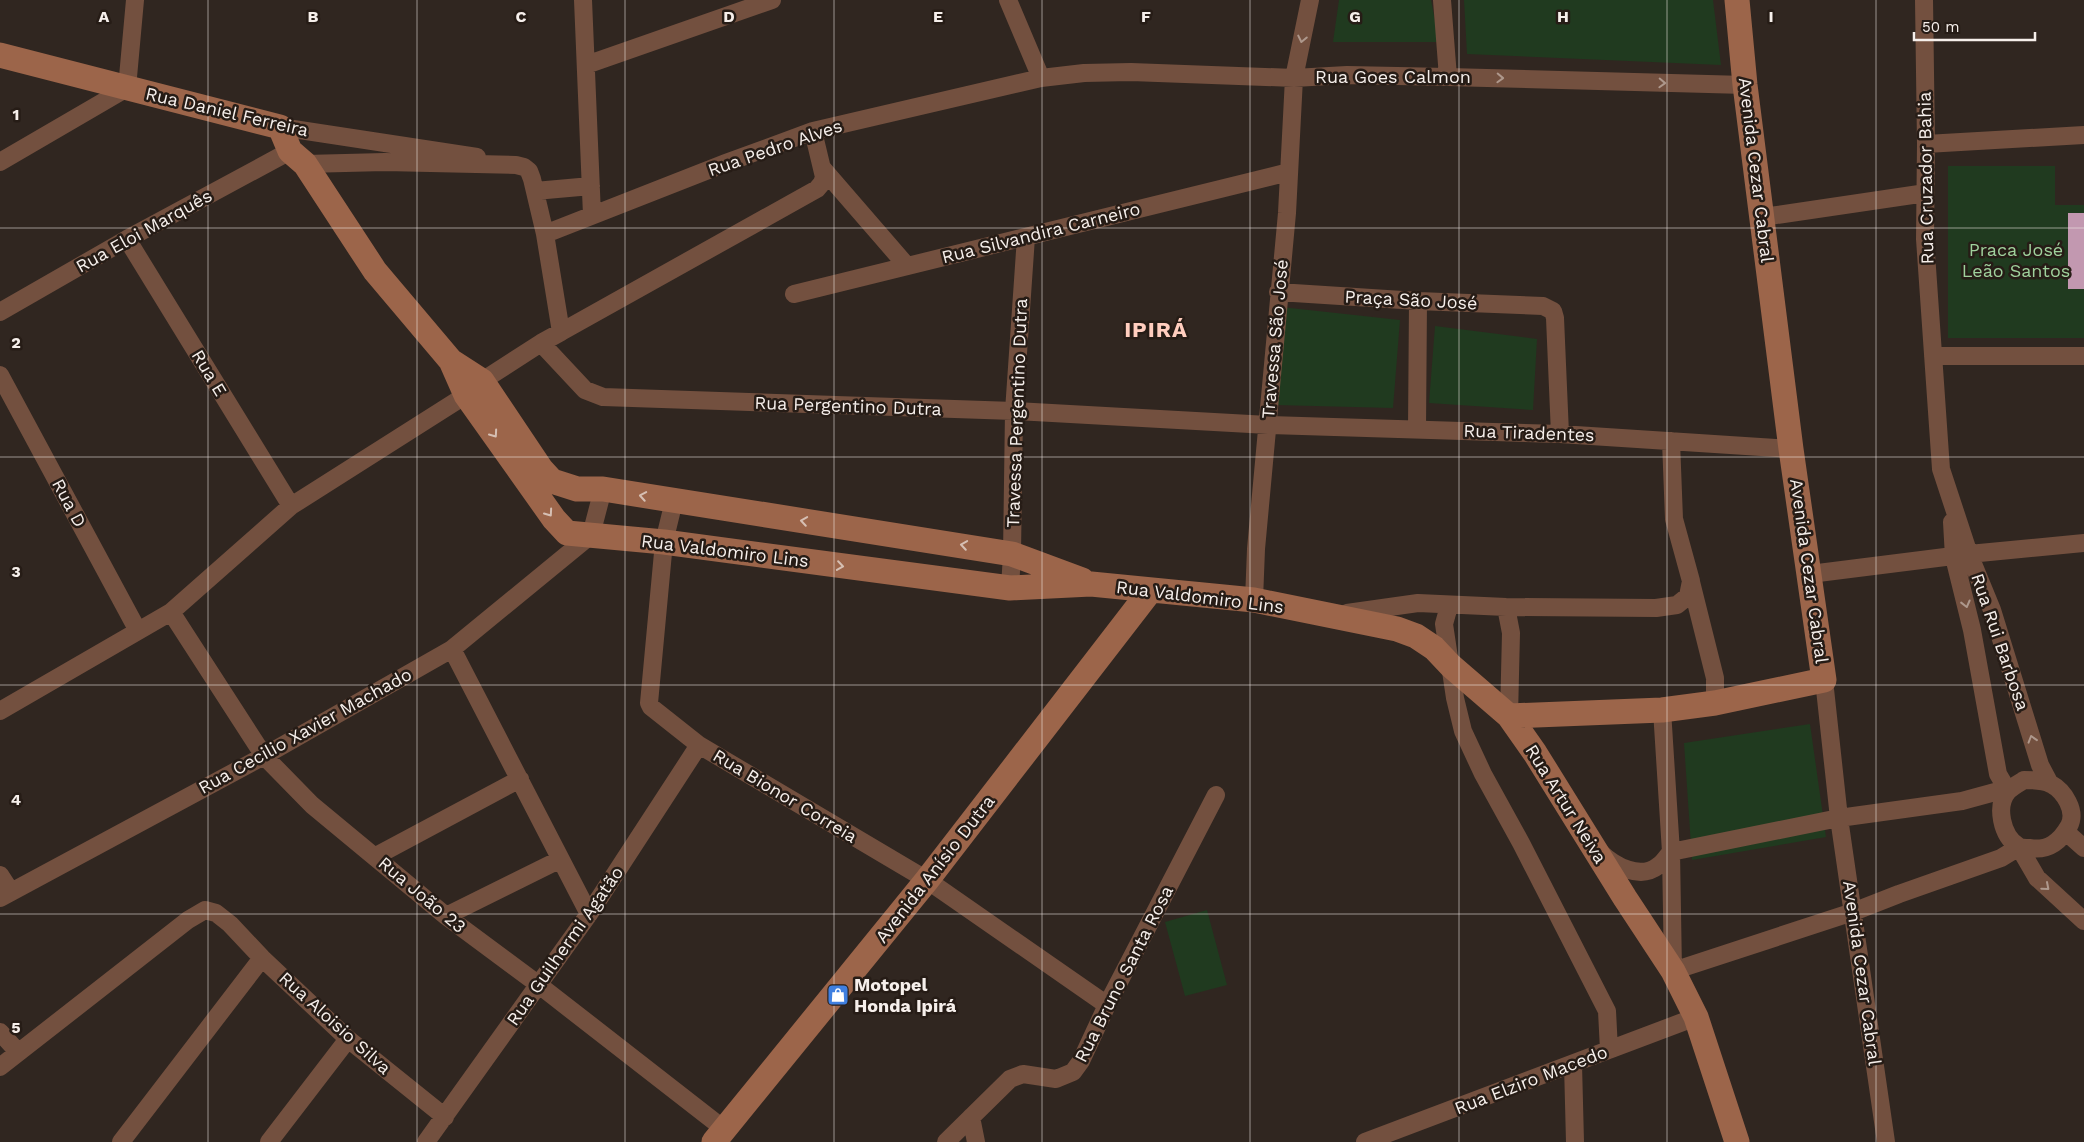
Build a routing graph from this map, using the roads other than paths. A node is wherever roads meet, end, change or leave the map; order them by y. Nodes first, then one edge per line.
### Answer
1 (135, 0) edge
2 (583, 0) edge
3 (772, 0) edge
4 (1008, 0) edge
5 (1310, 0) edge
6 (1442, 0) edge
7 (1737, 0) edge
8 (1924, 0) edge
9 (0, 55) edge
10 (586, 65) junction
11 (1448, 77) junction
12 (1041, 78) junction
13 (1294, 78) junction
14 (1745, 85) junction
15 (127, 88) junction
16 (280, 128) junction
17 (813, 132) junction
18 (2084, 136) edge
19 (1926, 144) junction
20 (298, 157) junction
21 (0, 162) edge
22 (516, 165) junction
23 (823, 169) junction
24 (1289, 172) junction
25 (591, 186) junction
26 (535, 190) junction
27 (1926, 193) junction
28 (592, 215) junction
29 (1763, 217) junction
30 (545, 234) junction
31 (1026, 238) junction
32 (128, 239) junction
33 (907, 266) junction
34 (1278, 292) junction
35 (794, 294) dead end
36 (1418, 301) junction
37 (0, 312) edge
38 (561, 332) junction
39 (541, 343) junction
40 (1933, 356) junction
41 (2084, 356) edge
42 (0, 375) edge
43 (474, 388) junction
44 (1014, 411) junction
45 (1268, 425) junction
46 (1417, 429) junction
47 (1560, 434) junction
48 (1671, 441) junction
49 (1791, 449) junction
50 (603, 489) junction
51 (674, 501) junction
52 (291, 506) junction
53 (591, 535) junction
54 (664, 542) junction
55 (2084, 543) edge
56 (1012, 554) junction
57 (1962, 556) junction
58 (1810, 574) junction
59 (1691, 581) junction
60 (1091, 584) junction
61 (1010, 588) junction
62 (1150, 591) junction
63 (1254, 600) junction
64 (1449, 606) junction
65 (1506, 607) junction
66 (171, 612) junction
67 (1324, 614) junction
68 (1397, 629) joint
69 (138, 630) junction
70 (452, 649) junction
71 (1451, 666) junction
72 (1824, 680) junction
73 (1715, 703) junction
74 (1662, 710) junction
75 (0, 711) edge
76 (1509, 716) junction
77 (699, 745) junction
78 (264, 756) junction
79 (520, 779) junction
80 (2050, 784) junction
81 (2008, 791) junction
82 (1216, 795) dead end
83 (1839, 818) junction
84 (2066, 832) junction
85 (1594, 846) junction
86 (2019, 847) junction
87 (2084, 848) edge
88 (1671, 852) junction
89 (376, 856) junction
90 (559, 860) junction
91 (0, 875) edge
92 (928, 880) junction
93 (5, 895) edge
94 (1853, 912) junction
95 (589, 914) junction
96 (446, 916) junction
97 (2084, 921) edge
98 (262, 958) junction
99 (1673, 971) junction
100 (538, 985) junction
101 (1107, 1005) junction
102 (1696, 1017) junction
103 (0, 1032) edge
104 (348, 1039) junction
105 (1609, 1050) junction
106 (18, 1052) junction
107 (1573, 1064) junction
108 (0, 1067) edge
109 (445, 1117) junction
110 (972, 1117) junction
111 (719, 1135) edge
112 (121, 1142) edge
113 (269, 1142) edge
114 (426, 1142) edge
115 (946, 1142) edge
116 (976, 1142) edge
117 (1365, 1142) edge
118 (1575, 1142) edge
119 (1737, 1142) edge
120 (1886, 1142) edge

1 - 15 street
2 - 10 street
3 - 10 street
4 - 12 street
5 -> 13 street, Travessa São José
6 - 11 street
7 - 14 main road, Avenida Cezar Cabral
8 - 19 street, Rua Cruzador Bahia
9 - 15 main road, Rua Daniel Ferreira
10 - 25 street
11 - 13 street, Rua Goes Calmon
11 -> 14 street, Rua Goes Calmon
12 - 13 street, Rua Goes Calmon
12 - 17 street, Rua Pedro Alves
13 - 24 street, Travessa São José
14 - 29 main road, Avenida Cezar Cabral
15 - 16 main road, Rua Daniel Ferreira
15 - 21 street
16 - 20 main road, Rua Valdomiro Lins
16 - 22 street, Rua Daniel Ferreira
17 - 23 street
17 - 28 street, Rua Pedro Alves
18 - 19 street
19 - 27 street, Rua Cruzador Bahia
20 - 22 street
20 - 32 street, Rua Eloi Marquês
20 - 43 main road, Rua Valdomiro Lins
22 - 26 street
23 - 33 street
23 - 38 street
24 - 31 street, Rua Silvandira Carneiro
24 - 34 street, Travessa São José
25 - 26 street
25 - 28 street
26 - 30 street
27 - 29 street
27 - 40 street, Rua Cruzador Bahia
28 - 30 street, Rua Pedro Alves
29 - 49 main road, Avenida Cezar Cabral
30 - 38 street
31 - 33 street, Rua Silvandira Carneiro
31 - 44 street, Travessa Pergentino Dutra
32 - 37 street, Rua Eloi Marquês
32 - 52 street, Rua E
33 - 35 street, Rua Silvandira Carneiro
34 - 36 street, Praça São José
34 - 45 street, Travessa São José
36 - 46 street
36 - 47 street, Praça São José
38 - 39 street
39 - 43 street
39 - 44 street, Rua Pergentino Dutra
40 - 41 street
40 - 57 street, Rua Rui Barbosa
42 - 69 street, Rua D
43 - 50 main road, Rua Valdomiro Lins
43 - 52 street
43 -> 53 main road, Rua Valdomiro Lins
44 - 45 street, Rua Pergentino Dutra
44 - 56 street, Travessa Pergentino Dutra
45 - 46 street, Rua Tiradentes
45 - 63 street, Travessa São José
46 - 47 street, Rua Tiradentes
47 - 48 street, Rua Tiradentes
48 - 49 street, Rua Tiradentes
48 - 59 street
49 - 58 main road, Avenida Cezar Cabral
51 -> 50 main road, Rua Valdomiro Lins
50 - 53 street
51 - 54 street
56 -> 51 main road, Rua Valdomiro Lins
52 - 66 street
53 - 54 main road, Rua Valdomiro Lins
53 - 70 street, Rua Cecilio Xavier Machado
54 -> 61 main road, Rua Valdomiro Lins
54 - 77 street, Rua Bionor Correia
55 - 57 street
56 - 60 main road, Rua Valdomiro Lins
56 - 61 street, Travessa Pergentino Dutra
57 - 58 street
80 -> 57 street, Rua Rui Barbosa
57 -> 81 street, Rua Rui Barbosa
58 - 72 main road, Avenida Cezar Cabral
59 - 65 street
59 - 73 street
60 - 61 main road, Rua Valdomiro Lins
60 - 62 main road, Rua Valdomiro Lins
62 - 63 main road, Rua Valdomiro Lins
62 - 92 main road, Avenida Anísio Dutra
63 - 67 main road, Rua Valdomiro Lins
64 - 65 street
64 - 67 street
64 - 71 street
65 - 76 street
66 - 69 street
66 - 78 street, Rua João 23
67 - 68 main road, Rua Valdomiro Lins
68 - 71 main road, Rua Artur Neiva
69 - 75 street
70 - 78 street, Rua Cecilio Xavier Machado
70 - 79 street
71 - 76 main road, Rua Artur Neiva
71 - 105 street
72 - 73 main road
72 - 83 street, Avenida Cezar Cabral
73 - 74 main road
74 - 76 main road
74 - 88 street
76 - 85 main road, Rua Artur Neiva
77 - 92 street, Rua Bionor Correia
77 - 95 street, Rua Guilhermi Agatão
78 - 89 street, Rua João 23
78 - 93 street, Rua Cecilio Xavier Machado
79 - 89 street
79 - 90 street
80 - 81 street
80 - 84 street
81 - 83 street
81 - 86 street
82 - 101 street, Rua Bruno Santa Rosa
83 - 88 street
83 - 94 street, Avenida Cezar Cabral
84 - 86 street
84 - 87 street
85 - 88 street
85 - 99 main road, Rua Artur Neiva
86 - 94 street
86 -> 97 street
88 - 99 street
89 - 96 street, Rua João 23
90 - 95 street
90 - 96 street
91 - 93 street
92 - 101 street, Rua Bionor Correia
92 - 111 main road, Avenida Anísio Dutra
94 - 99 street
94 - 120 street, Avenida Cezar Cabral
95 - 100 street, Rua Guilhermi Agatão
96 - 100 street, Rua João 23
98 - 104 street, Rua Aloisio Silva
98 - 106 street, Rua Aloisio Silva
98 - 112 street
99 - 102 main road, Rua Artur Neiva
100 - 109 street, Rua Guilhermi Agatão
100 - 111 street, Rua João 23
101 - 110 street, Rua Bruno Santa Rosa
102 - 105 street, Rua Elziro Macedo
102 - 119 main road, Rua Artur Neiva
103 - 106 street
104 - 109 street, Rua Aloisio Silva
104 - 113 street
105 - 107 street, Rua Elziro Macedo
106 - 108 street
107 - 117 street, Rua Elziro Macedo
107 - 118 street
109 - 114 street, Rua Guilhermi Agatão
110 - 115 street, Rua Bruno Santa Rosa
110 - 116 street

